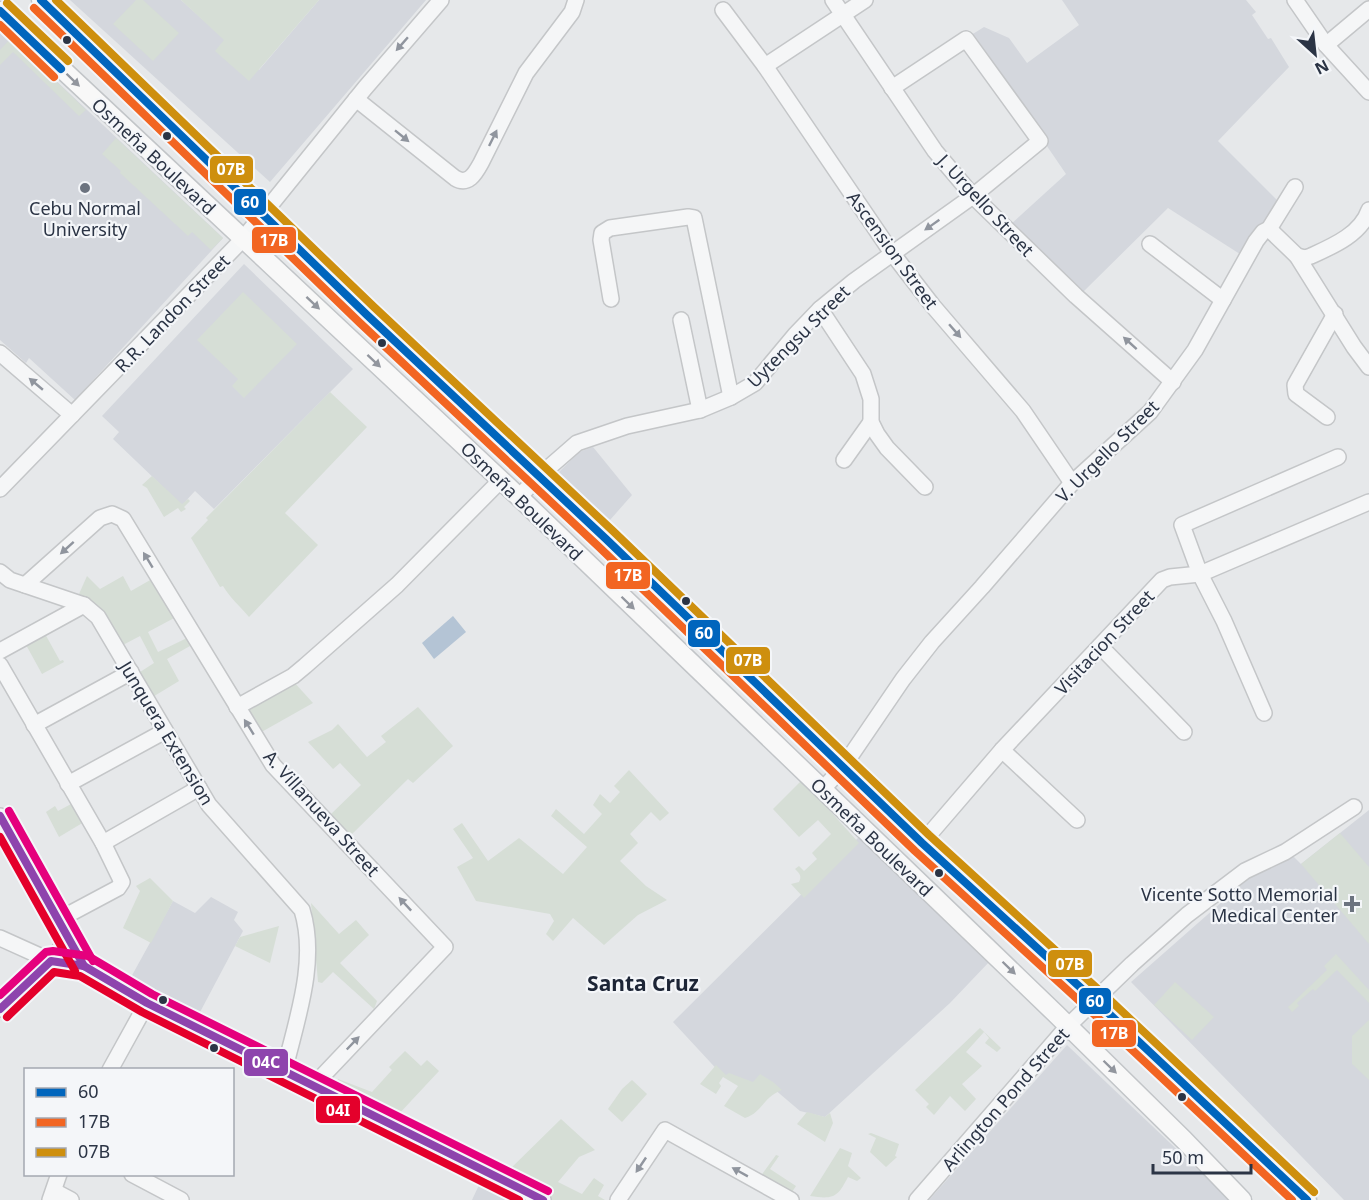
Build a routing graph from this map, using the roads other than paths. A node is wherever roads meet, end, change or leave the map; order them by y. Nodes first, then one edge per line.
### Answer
1 (41, 0) edge
2 (441, 0) edge
3 (576, 0) edge
4 (833, 0) edge
5 (865, 0) edge
6 (1295, 0) edge
7 (1369, 9) edge
8 (723, 10) dead end
9 (0, 11) edge
10 (843, 14) junction
11 (1326, 45) junction
12 (765, 66) junction
13 (892, 88) junction
14 (1369, 92) edge
15 (356, 99) junction
16 (1295, 187) dead end
17 (973, 196) junction
18 (262, 213) junction
19 (1368, 218) edge
20 (1269, 230) junction
21 (243, 239) junction
22 (1150, 244) dead end
23 (892, 253) junction
24 (1297, 256) junction
25 (611, 299) dead end
26 (1223, 300) junction
27 (820, 309) junction
28 (1335, 314) junction
29 (681, 320) dead end
30 (3, 361) edge
31 (1369, 367) edge
32 (1173, 382) junction
33 (731, 397) junction
34 (700, 410) junction
35 (72, 415) junction
36 (1327, 417) dead end
37 (871, 422) junction
38 (1338, 457) dead end
39 (844, 460) dead end
40 (538, 477) junction
41 (501, 480) junction
42 (1072, 483) junction
43 (925, 487) dead end
44 (0, 489) edge
45 (519, 497) junction
46 (1369, 502) edge
47 (0, 572) edge
48 (1200, 574) junction
49 (26, 585) junction
50 (84, 605) junction
51 (1100, 646) junction
52 (0, 651) edge
53 (0, 665) edge
54 (131, 672) junction
55 (237, 707) junction
56 (1264, 713) dead end
57 (34, 725) junction
58 (165, 730) junction
59 (1184, 732) dead end
60 (1002, 750) junction
61 (843, 767) junction
62 (68, 784) junction
63 (199, 788) junction
64 (822, 790) junction
65 (1353, 807) dead end
66 (0, 816) edge
67 (1077, 820) dead end
68 (103, 843) junction
69 (922, 843) junction
70 (58, 920) junction
71 (0, 938) edge
72 (68, 938) junction
73 (51, 961) junction
74 (84, 966) junction
75 (1095, 1001) junction
76 (147, 1003) junction
77 (0, 1009) edge
78 (1068, 1026) junction
79 (111, 1068) edge
80 (284, 1072) junction
81 (313, 1086) junction
82 (57, 1176) edge
83 (136, 1176) edge
84 (52, 1196) edge
85 (71, 1200) edge
86 (181, 1200) edge
87 (543, 1200) edge
88 (618, 1200) edge
89 (791, 1200) edge
90 (917, 1200) edge
91 (1242, 1200) edge
92 (1307, 1200) edge

1 - 18 main road, Osmeña Boulevard
2 -> 15 street, R.R. Landon Street
15 -> 3 street
4 - 10 street, J. Urgello Street
5 - 10 street
6 - 11 street
7 - 11 street
8 - 12 street, Ascension Street
9 -> 21 main road, Osmeña Boulevard
10 - 12 street
10 - 13 street, J. Urgello Street
11 - 14 street
12 - 23 street, Ascension Street
13 - 17 street, J. Urgello Street
13 - 17 street, Uytengsu Street
15 - 18 street, R.R. Landon Street
16 - 20 street, V. Urgello Street
17 -> 23 street, Uytengsu Street
32 -> 17 street, J. Urgello Street
18 - 21 street, R.R. Landon Street
18 - 40 main road, Osmeña Boulevard
19 - 24 street
20 - 24 street
20 - 26 street, V. Urgello Street
21 - 35 street, R.R. Landon Street
21 -> 41 main road, Osmeña Boulevard
22 - 26 street
23 - 27 street, Uytengsu Street
23 -> 42 street, Ascension Street
24 - 28 street
25 - 33 street
26 - 32 street, V. Urgello Street
27 - 33 street, Uytengsu Street
27 - 37 street
28 - 31 street
28 - 36 street
29 - 34 street
35 -> 30 street
32 - 42 street, V. Urgello Street
33 - 34 street, Uytengsu Street
34 - 40 street, Uytengsu Street
35 - 44 street, R.R. Landon Street
37 - 39 street
37 - 43 street
38 - 48 street
40 - 45 street, Uytengsu Street
40 - 61 main road, Osmeña Boulevard
41 - 45 main road, Osmeña Boulevard
41 - 55 street
42 - 61 street, V. Urgello Street
45 -> 64 main road, Osmeña Boulevard
46 - 48 street, Visitacion Street
47 - 49 street, Junquera Extension
48 - 51 street, Visitacion Street
48 - 56 street
49 - 50 street, Junquera Extension
55 -> 49 street, A. Villanueva Street
50 - 52 street
50 - 54 street, Junquera Extension
51 - 59 street
51 - 60 street, Visitacion Street
53 - 57 street
54 - 57 street
54 - 58 street, Junquera Extension
81 -> 55 street, A. Villanueva Street
57 - 62 street
58 - 62 street
58 - 63 street, Junquera Extension
60 - 67 street
60 - 69 street, Visitacion Street
61 - 64 street, V. Urgello Street
61 - 69 main road, Osmeña Boulevard
62 - 68 street
63 - 68 street
63 - 80 street, Junquera Extension
64 -> 78 main road, Osmeña Boulevard
65 - 75 street, Arlington Pond Street
66 - 70 street
68 - 70 street
69 - 75 main road, Osmeña Boulevard
70 - 72 street
71 - 73 street
72 - 73 street
72 - 74 street
73 - 74 street
73 - 77 street
74 - 76 street
75 - 78 street, Arlington Pond Street
75 - 92 main road, Osmeña Boulevard
76 - 79 street
76 - 80 street
78 - 90 street, Arlington Pond Street
78 -> 91 main road, Osmeña Boulevard
80 - 81 street
81 - 87 street
82 - 84 street
83 - 86 street
84 - 85 street
89 -> 88 street

